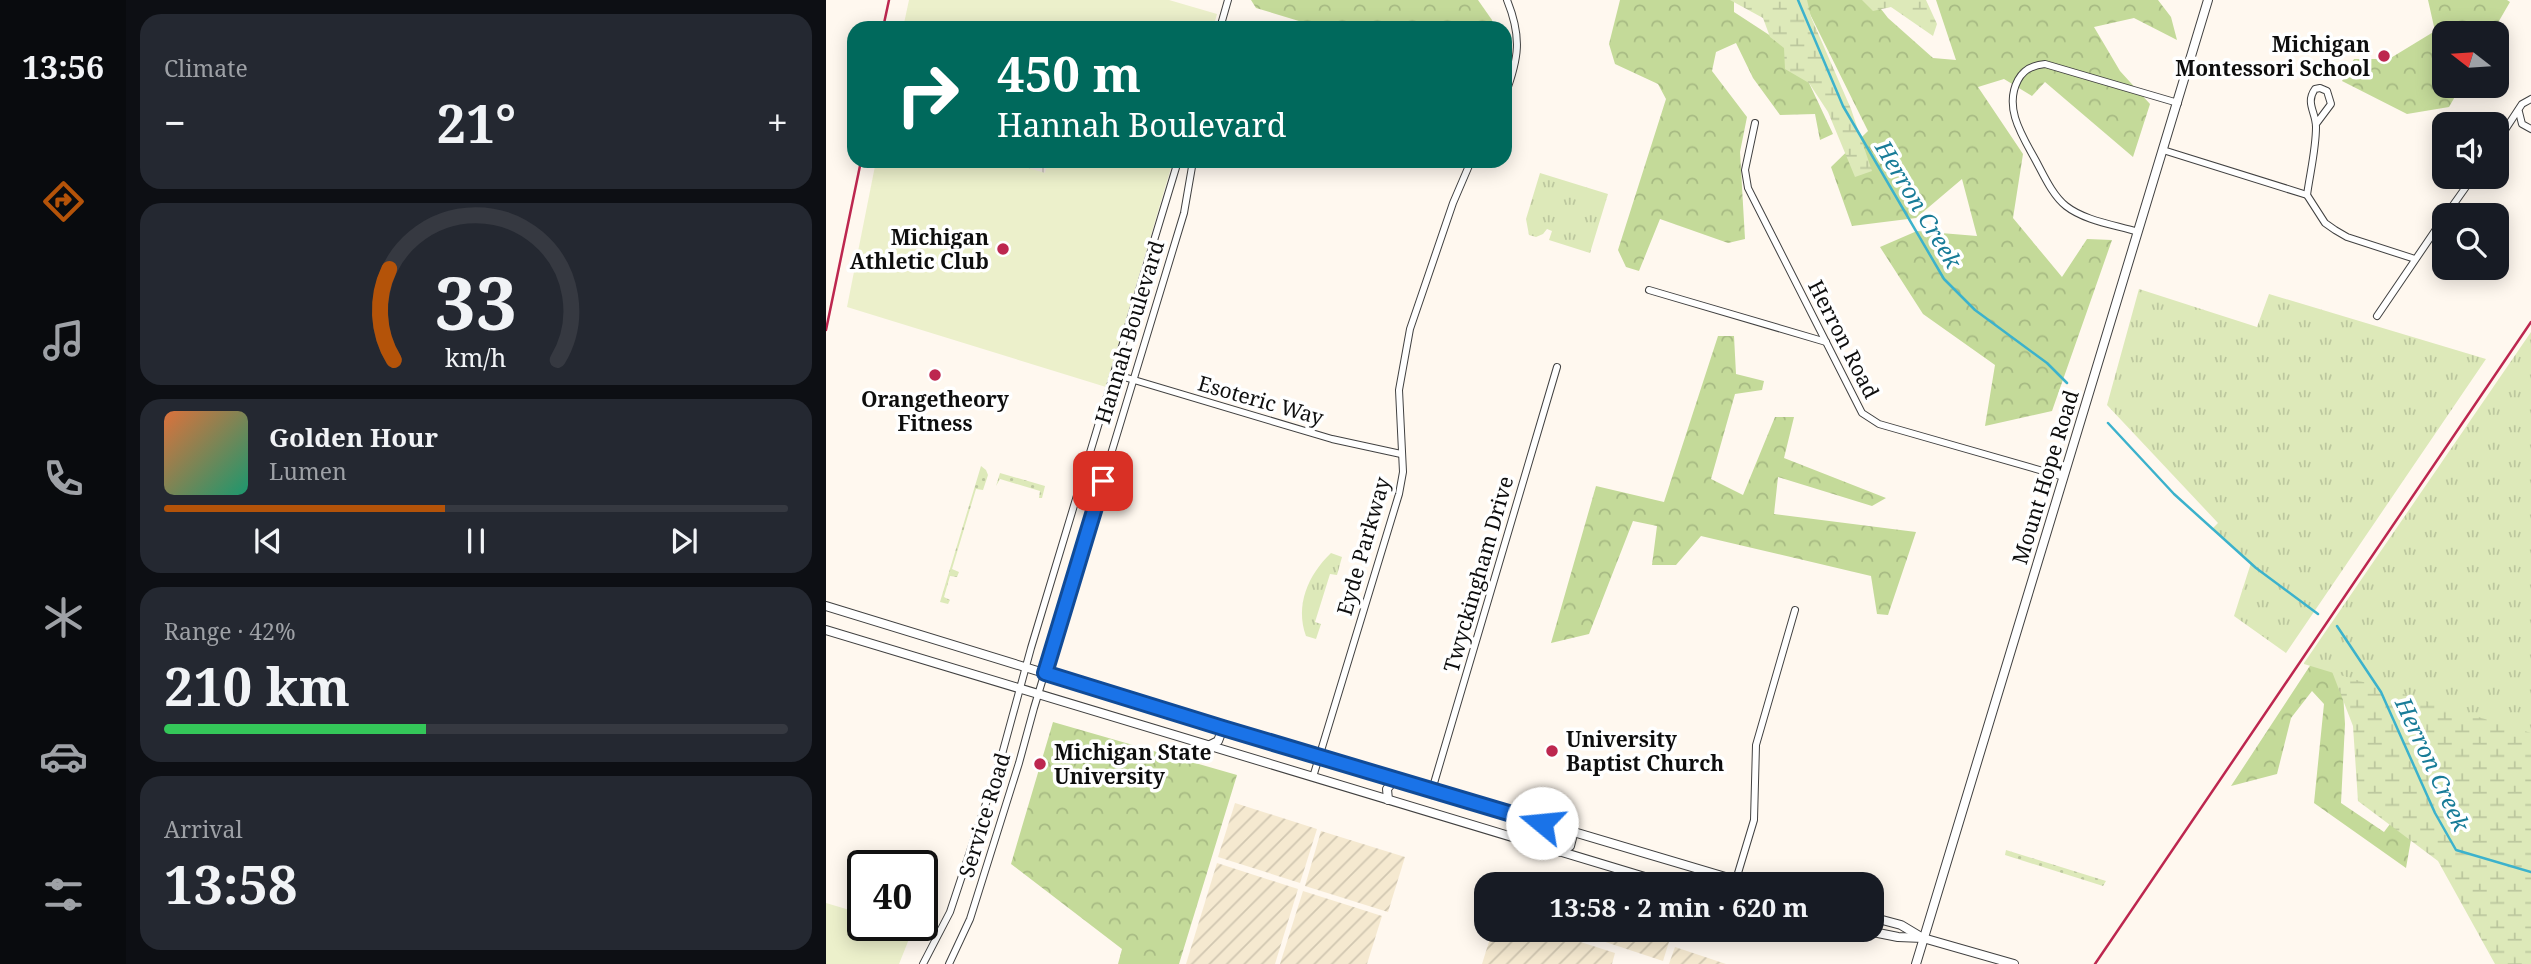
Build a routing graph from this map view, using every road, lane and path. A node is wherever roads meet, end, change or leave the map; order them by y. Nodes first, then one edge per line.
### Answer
1 (1228, 0) edge
2 (1507, 0) edge
3 (2208, 0) edge
4 (1222, 21) edge
5 (1512, 73) edge
6 (2531, 99) edge
7 (2178, 103) junction
8 (2519, 111) junction
9 (1755, 123) dead end
10 (2316, 124) junction
11 (2509, 125) edge
12 (2531, 128) edge
13 (2163, 150) junction
14 (1176, 168) edge
15 (1192, 168) edge
16 (1468, 168) edge
17 (2307, 195) junction
18 (2138, 232) junction
19 (2432, 235) edge
20 (2415, 259) junction
21 (1649, 290) dead end
22 (2377, 316) dead end
23 (1826, 342) junction
24 (1558, 367) dead end
25 (1114, 374) junction
26 (1132, 380) junction
27 (1401, 454) junction
28 (2064, 477) junction
29 (826, 606) edge
30 (1796, 610) dead end
31 (826, 630) edge
32 (1026, 667) junction
33 (1045, 673) junction
34 (1019, 690) junction
35 (1038, 695) junction
36 (1223, 728) junction
37 (1208, 746) junction
38 (1319, 757) junction
39 (1313, 777) junction
40 (1395, 779) junction
41 (1432, 790) junction
42 (1388, 800) junction
43 (1570, 831) junction
44 (1562, 852) junction
45 (1628, 872) edge
46 (1703, 872) edge
47 (1739, 872) edge
48 (1884, 921) edge
49 (1884, 934) edge
50 (1923, 938) junction
51 (923, 964) edge
52 (949, 964) edge
53 (1916, 964) edge
54 (2014, 964) edge

1 - 4 street
2 - 5 street
3 - 7 street, Mount Hope Road
6 - 8 street
7 - 13 street, Mount Hope Road
7 - 18 street
8 - 11 street
8 - 12 street
9 - 23 street, Herron Road
10 - 10 street
10 - 17 street
13 - 17 street
13 - 18 street, Mount Hope Road
14 - 25 street, Hannah Boulevard
15 - 26 street, Hannah Boulevard
16 - 27 street, Eyde Parkway
17 - 20 street
18 - 28 street, Mount Hope Road
19 - 20 street
20 - 22 street
21 - 23 street
23 - 28 street, Herron Road
24 - 41 street, Twyckingham Drive
25 - 26 street, Esoteric Way
25 - 32 street, Hannah Boulevard
26 - 27 street, Esoteric Way
26 - 33 street, Hannah Boulevard
27 - 38 street, Eyde Parkway
28 - 50 street, Mount Hope Road
29 - 32 street
30 - 47 street
31 - 34 street
32 - 33 street
32 - 34 street, Hannah Boulevard
33 - 35 street, Service Road
33 - 36 street
34 - 35 street
34 - 51 street, Hannah Boulevard
35 - 37 street
35 - 52 street, Service Road
36 - 37 street
36 - 38 street
37 - 39 street
38 - 39 street, Eyde Parkway
38 - 40 street
39 - 42 street
40 - 41 street
40 - 42 street
41 - 43 street
42 - 44 street
43 - 44 street
43 - 46 street
44 - 45 street
48 - 50 street
49 - 50 street
50 - 53 street, Mount Hope Road
50 - 54 street

